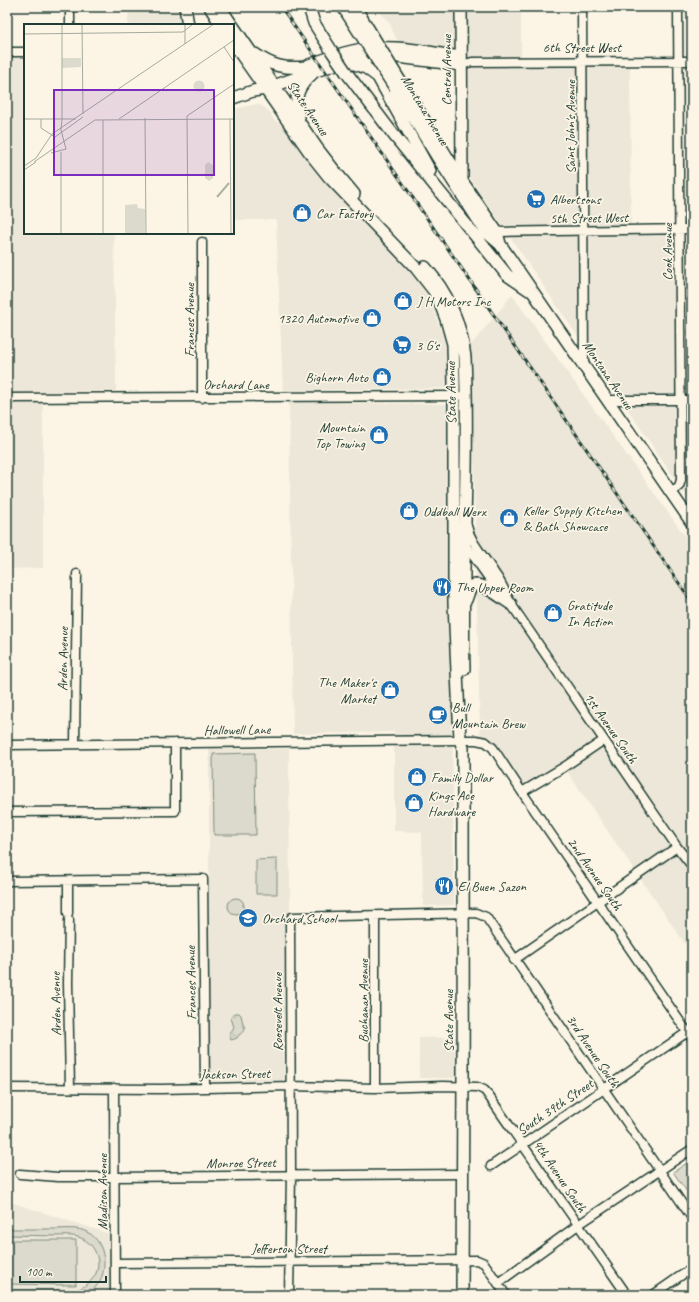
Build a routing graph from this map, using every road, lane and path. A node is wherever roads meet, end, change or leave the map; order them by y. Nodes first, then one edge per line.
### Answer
1 (70, 7) edge
2 (185, 7) edge
3 (210, 7) edge
4 (220, 7) edge
5 (309, 7) edge
6 (343, 7) edge
7 (355, 7) edge
8 (461, 7) edge
9 (582, 7) edge
10 (678, 7) edge
11 (70, 24) edge
12 (188, 24) edge
13 (220, 24) edge
14 (232, 24) edge
15 (234, 28) edge
16 (234, 44) edge
17 (249, 50) junction
18 (7, 52) edge
19 (24, 52) edge
20 (679, 61) junction
21 (692, 61) edge
22 (465, 62) junction
23 (583, 62) junction
24 (305, 67) junction
25 (344, 67) junction
26 (319, 69) junction
27 (268, 84) junction
28 (398, 85) junction
29 (234, 98) edge
30 (303, 127) junction
31 (462, 181) junction
32 (444, 196) junction
33 (680, 229) junction
34 (692, 229) edge
35 (584, 231) junction
36 (491, 232) junction
37 (202, 242) dead end
38 (535, 295) junction
39 (584, 366) junction
40 (454, 396) junction
41 (466, 396) junction
42 (7, 398) edge
43 (202, 398) junction
44 (607, 400) junction
45 (680, 400) junction
46 (692, 400) edge
47 (454, 457) junction
48 (671, 493) junction
49 (466, 521) junction
50 (692, 523) edge
51 (465, 544) junction
52 (77, 574) dead end
53 (511, 604) junction
54 (463, 614) junction
55 (604, 740) junction
56 (175, 743) junction
57 (463, 743) junction
58 (75, 744) junction
59 (7, 745) edge
60 (522, 792) junction
61 (7, 812) edge
62 (677, 847) junction
63 (692, 866) edge
64 (68, 880) junction
65 (7, 881) edge
66 (597, 901) junction
67 (464, 913) junction
68 (375, 915) junction
69 (290, 921) joint
70 (514, 960) junction
71 (690, 1033) edge
72 (290, 1086) junction
73 (464, 1086) junction
74 (205, 1087) junction
75 (7, 1088) edge
76 (70, 1088) junction
77 (114, 1088) junction
78 (375, 1088) junction
79 (603, 1089) junction
80 (523, 1145) junction
81 (692, 1149) edge
82 (491, 1166) dead end
83 (660, 1171) junction
84 (20, 1174) dead end
85 (462, 1174) junction
86 (291, 1175) junction
87 (114, 1177) junction
88 (692, 1218) edge
89 (578, 1225) junction
90 (290, 1261) junction
91 (463, 1261) junction
92 (115, 1263) junction
93 (692, 1268) edge
94 (498, 1283) junction
95 (115, 1295) edge
96 (289, 1295) edge
97 (462, 1295) edge
98 (506, 1295) edge
99 (627, 1295) edge
100 (653, 1295) edge

1 - 11 street
2 - 12 main road
3 - 13 main road
4 - 14 main road
5 - 25 main road, bridge
6 - 28 main road, Montana Avenue, bridge
7 - 28 main road, Montana Avenue, bridge
8 - 22 main road, Central Avenue
9 - 23 street, Saint John's Avenue
10 - 20 street, Cook Avenue
15 - 17 main road
16 - 27 main road
17 - 24 main road
17 - 27 main road
18 - 19 street
20 - 21 street, 6th Street West
20 - 23 street, 6th Street West
20 - 33 street, Cook Avenue
22 - 23 street, 6th Street West
22 - 24 main road, 6th Street West
22 - 25 main road, 6th Street West
22 - 31 main road, Central Avenue
23 - 35 street, Saint John's Avenue
24 - 27 main road, 6th Street West
25 - 26 main road, 6th Street West
25 - 32 main road
25 - 32 main road
26 - 27 main road, 6th Street West
26 - 30 main road
27 - 29 main road
27 - 30 main road, State Avenue
27 - 40 main road, State Avenue
28 - 31 main road, Montana Avenue
28 - 36 main road, Montana Avenue
30 - 41 main road, State Avenue
31 - 36 main road, Montana Avenue
32 - 38 main road
33 - 34 street, 5th Street West
33 - 35 street, 5th Street West
33 - 45 street, Cook Avenue
35 - 36 street, 5th Street West
35 - 39 street, Saint John's Avenue
36 - 38 main road, Montana Avenue
37 - 43 street, Frances Avenue
38 - 39 main road, Montana Avenue
39 - 44 main road, Montana Avenue
40 - 41 street, Orchard Lane
40 - 43 street, Orchard Lane
40 - 47 main road, State Avenue
41 - 49 main road, State Avenue
42 - 43 street, Orchard Lane
44 - 45 street
44 - 48 main road, Montana Avenue
45 - 46 street
45 - 48 street, Cook Avenue
47 - 51 street, 1st Avenue South
47 - 57 main road, State Avenue
48 - 50 main road, Montana Avenue
49 - 51 main road, State Avenue
49 - 53 street, 1st Avenue South
51 - 53 street, 1st Avenue South
51 - 54 main road, State Avenue
52 - 58 street, Arden Avenue
53 - 54 main road
53 - 55 street, 1st Avenue South
54 - 57 main road, State Avenue
55 - 60 street
55 - 62 street, 1st Avenue South
56 - 57 street, Hallowell Lane
56 - 58 street, Hallowell Lane
56 - 61 street
57 - 60 street, 2nd Avenue South
57 - 67 main road, State Avenue
58 - 59 street, Hallowell Lane
60 - 66 street, 2nd Avenue South
62 - 63 street, 1st Avenue South
62 - 66 street
64 - 65 street
64 - 74 street, Frances Avenue
64 - 76 street, Arden Avenue
66 - 70 street
66 - 71 street, 2nd Avenue South
67 - 68 street, 3rd Avenue South
67 - 70 street, 3rd Avenue South
67 - 73 main road, State Avenue
68 - 69 street, 3rd Avenue South
68 - 78 street, Buchanan Avenue
69 - 72 street, Roosevelt Avenue
70 - 79 street, 3rd Avenue South
71 - 79 street, South 39th Street
72 - 74 street, Jackson Street
72 - 78 street, Jackson Street
72 - 86 street, Roosevelt Avenue
73 - 78 street, Jackson Street
73 - 80 street, 4th Avenue South
73 - 85 main road, State Avenue
74 - 77 street, Jackson Street
75 - 76 street, Jackson Street
76 - 77 street, Jackson Street
77 - 87 street, Madison Avenue
79 - 80 street, South 39th Street
79 - 83 street, 3rd Avenue South
80 - 82 street, South 39th Street
80 - 89 street, 4th Avenue South
81 - 83 street
83 - 88 street, 3rd Avenue South
83 - 89 street
84 - 87 street, Monroe Street
85 - 86 street, Monroe Street
85 - 91 main road, State Avenue
86 - 87 street, Monroe Street
86 - 90 street, Roosevelt Avenue
87 - 92 street, Madison Avenue
89 - 94 street
89 - 99 street, 4th Avenue South
90 - 91 street, Jefferson Street
90 - 92 street, Jefferson Street
90 - 96 street, Roosevelt Avenue
91 - 94 street, Jefferson Street
91 - 97 main road, State Avenue
92 - 95 street, Madison Avenue
93 - 100 street
94 - 98 street, Jefferson Street

